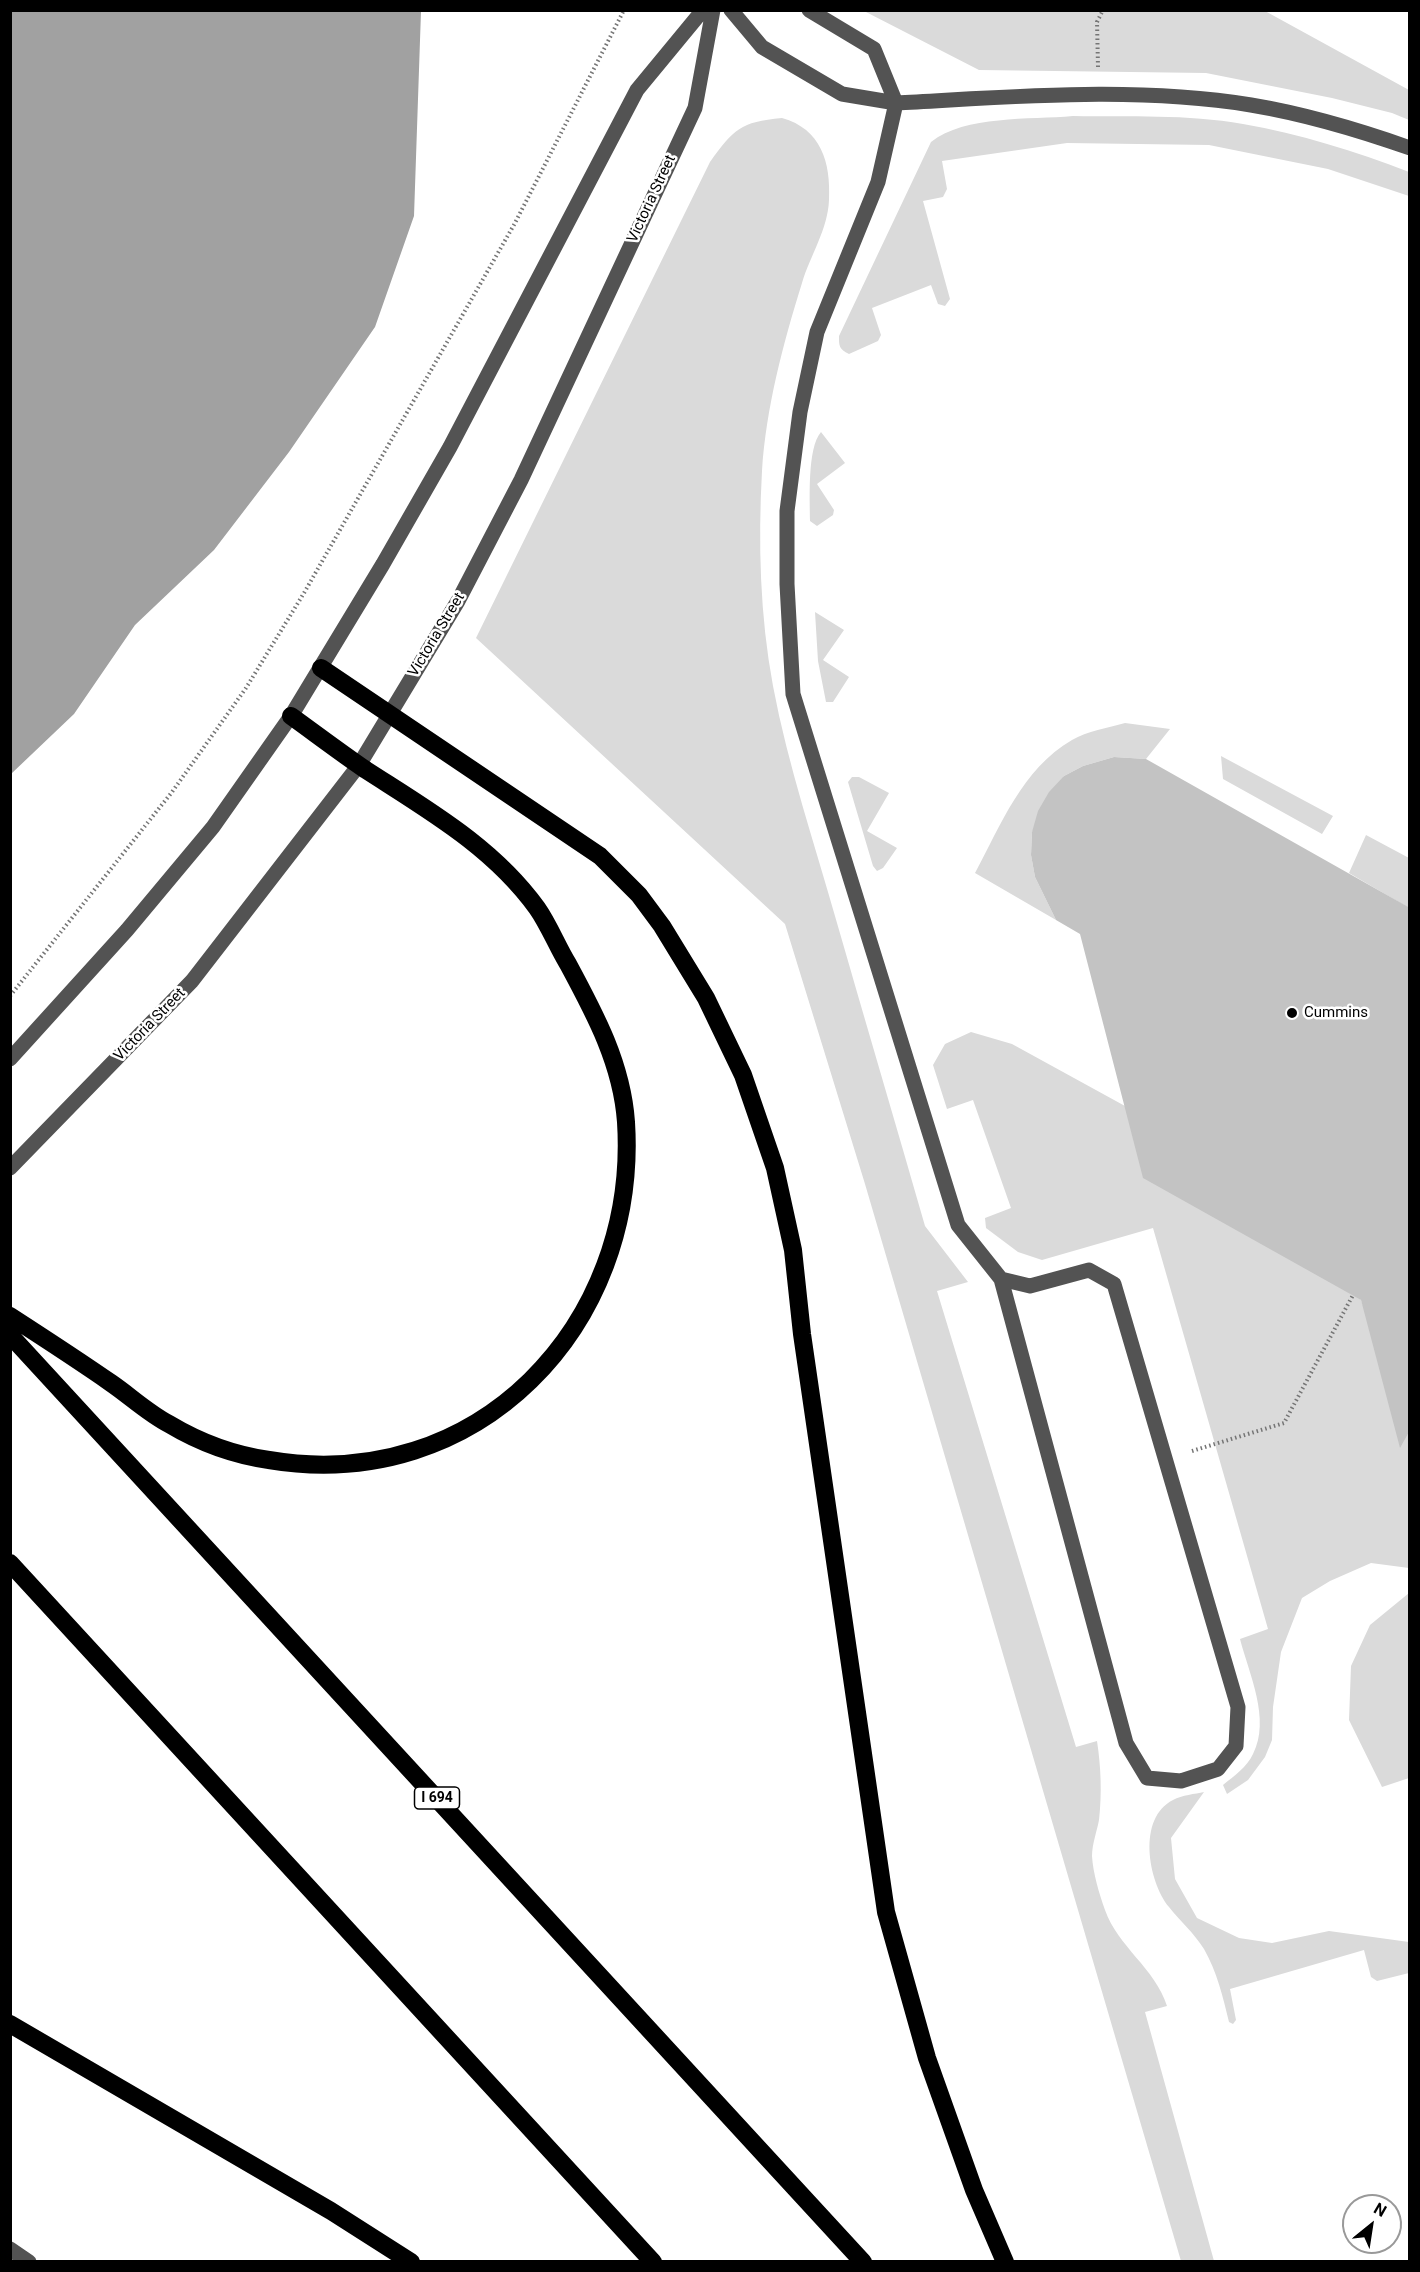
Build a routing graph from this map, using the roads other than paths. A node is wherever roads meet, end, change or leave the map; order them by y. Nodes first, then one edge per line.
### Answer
1 (703, 10) edge
2 (713, 10) edge
3 (731, 10) edge
4 (809, 10) edge
5 (896, 103) junction
6 (1410, 148) edge
7 (321, 668) junction
8 (291, 716) junction
9 (388, 716) junction
10 (359, 765) junction
11 (10, 1059) edge
12 (10, 1168) edge
13 (1002, 1279) junction
14 (10, 1316) edge
15 (10, 1335) edge
16 (10, 1563) edge
17 (10, 2024) edge
18 (10, 2249) edge
19 (29, 2262) edge
20 (411, 2262) edge
21 (653, 2262) edge
22 (863, 2262) edge
23 (1005, 2262) edge

1 - 7 street
2 - 9 street, Victoria Street
3 - 5 street
4 - 5 street
5 - 6 street
5 - 13 street
7 - 8 street
7 - 9 highway
8 - 10 highway
8 - 11 street
9 - 10 street, Victoria Street
9 - 23 highway
10 - 12 street, Victoria Street
10 - 14 highway
13 - 13 street
15 - 22 highway, I 694
16 - 21 highway
17 - 20 highway
18 - 19 street

